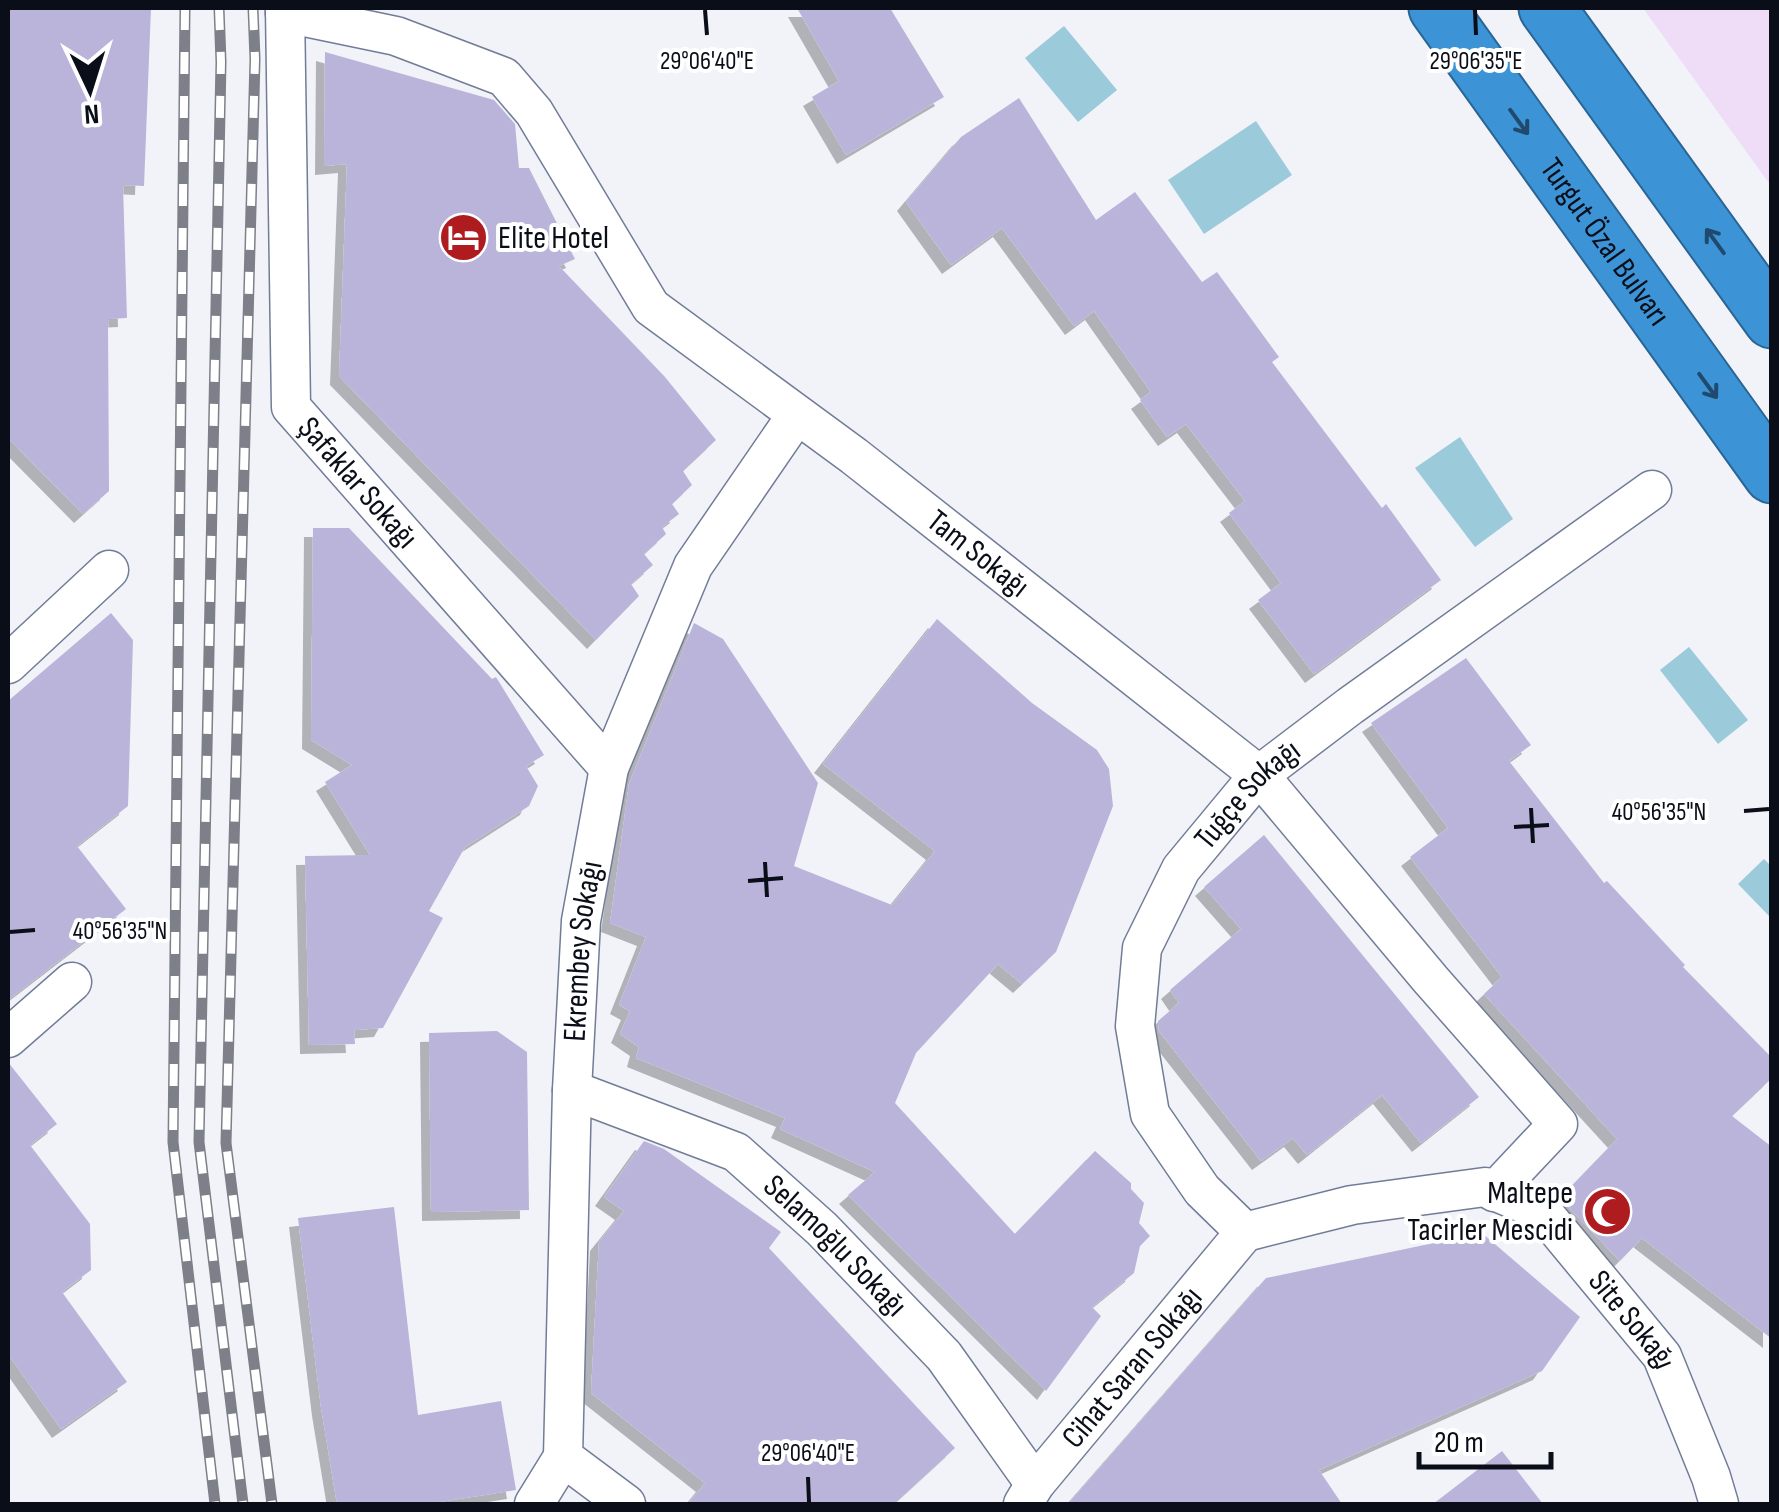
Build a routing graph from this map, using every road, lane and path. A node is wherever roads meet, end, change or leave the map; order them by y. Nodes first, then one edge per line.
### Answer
1 (1437, 8) edge
2 (1547, 8) edge
3 (285, 10) edge
4 (1772, 320) edge
5 (796, 416) junction
6 (1772, 474) edge
7 (1652, 490) dead end
8 (109, 570) dead end
9 (8, 664) edge
10 (609, 768) junction
11 (1259, 775) junction
12 (72, 982) dead end
13 (8, 1038) edge
14 (572, 1090) junction
15 (1494, 1192) junction
16 (1245, 1232) junction
17 (562, 1457) junction
18 (1029, 1494) edge
19 (534, 1504) edge
20 (626, 1504) edge
21 (1718, 1504) edge

1 -> 6 highway, Turgut Özal Bulvarı
4 -> 2 highway
3 - 5 street, Tam Sokağı
3 - 10 street, Şafaklar Sokağı
5 - 10 street, Ekrembey Sokağı
5 - 11 street, Tam Sokağı
7 - 11 street, Tuğçe Sokağı
8 - 9 street
10 - 14 street, Ekrembey Sokağı
11 - 15 street, Tam Sokağı
11 - 16 street, Tuğçe Sokağı
12 - 13 street
14 - 17 street, Ekrembey Sokağı
14 - 18 street, Selamoğlu Sokağı
15 - 16 street, Site Sokağı
15 - 21 street, Site Sokağı
16 - 18 street, Cihat Saran Sokağı
17 - 19 street
17 - 20 street

